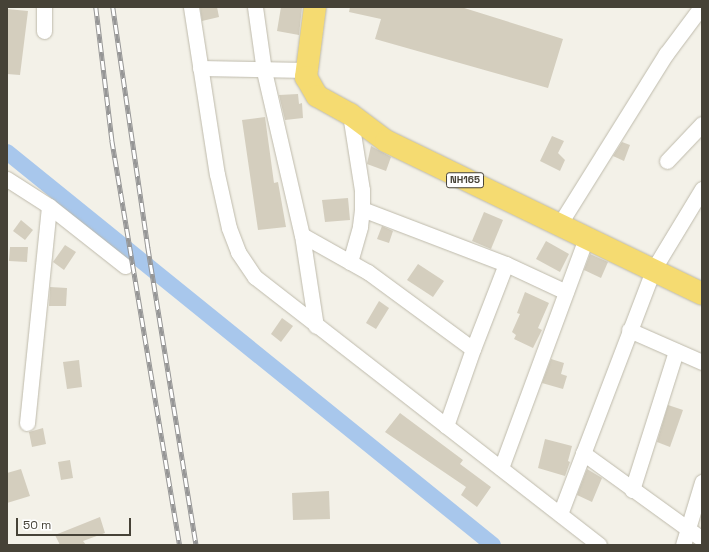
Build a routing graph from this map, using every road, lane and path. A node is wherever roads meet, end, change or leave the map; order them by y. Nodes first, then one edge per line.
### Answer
1 (44, 7) edge
2 (191, 7) edge
3 (255, 7) edge
4 (314, 7) edge
5 (700, 7) edge
6 (44, 31) dead end
7 (200, 68) junction
8 (307, 70) junction
9 (264, 71) junction
10 (350, 114) junction
11 (702, 124) edge
12 (667, 161) dead end
13 (7, 179) edge
14 (702, 189) edge
15 (49, 206) junction
16 (362, 209) junction
17 (559, 225) junction
18 (302, 235) junction
19 (586, 238) junction
20 (350, 262) junction
21 (506, 264) junction
22 (125, 266) dead end
23 (653, 270) junction
24 (566, 292) junction
25 (702, 294) edge
26 (316, 326) junction
27 (629, 330) junction
28 (472, 348) junction
29 (676, 351) junction
30 (702, 362) edge
31 (27, 423) dead end
32 (446, 426) junction
33 (583, 453) junction
34 (501, 468) junction
35 (702, 482) edge
36 (632, 490) junction
37 (560, 514) junction
38 (688, 530) junction
39 (702, 539) edge
40 (599, 545) edge
41 (683, 545) edge

1 - 6 street
2 - 7 street
3 - 9 street
4 - 8 highway, NH165
5 - 17 street
7 - 9 street
7 - 26 street
8 - 9 street
8 - 10 highway, NH165
9 - 18 street
10 - 16 street
10 - 17 highway, NH165
11 - 12 street
13 - 15 street
14 - 23 street
15 - 22 street
15 - 31 street
16 - 20 street
16 - 21 street
17 - 19 highway, NH165
18 - 20 street
18 - 26 street
19 - 23 highway, NH165
19 - 24 street
20 - 28 street
21 - 24 street
21 - 28 street
23 - 25 highway, NH165
23 - 27 street
24 - 34 street
26 - 32 street
27 - 29 street
27 - 33 street
28 - 32 street
29 - 30 street
29 - 36 street
32 - 34 street
33 - 36 street
33 - 37 street
34 - 37 street
35 - 38 street
36 - 38 street
37 - 40 street
38 - 39 street
38 - 41 street

